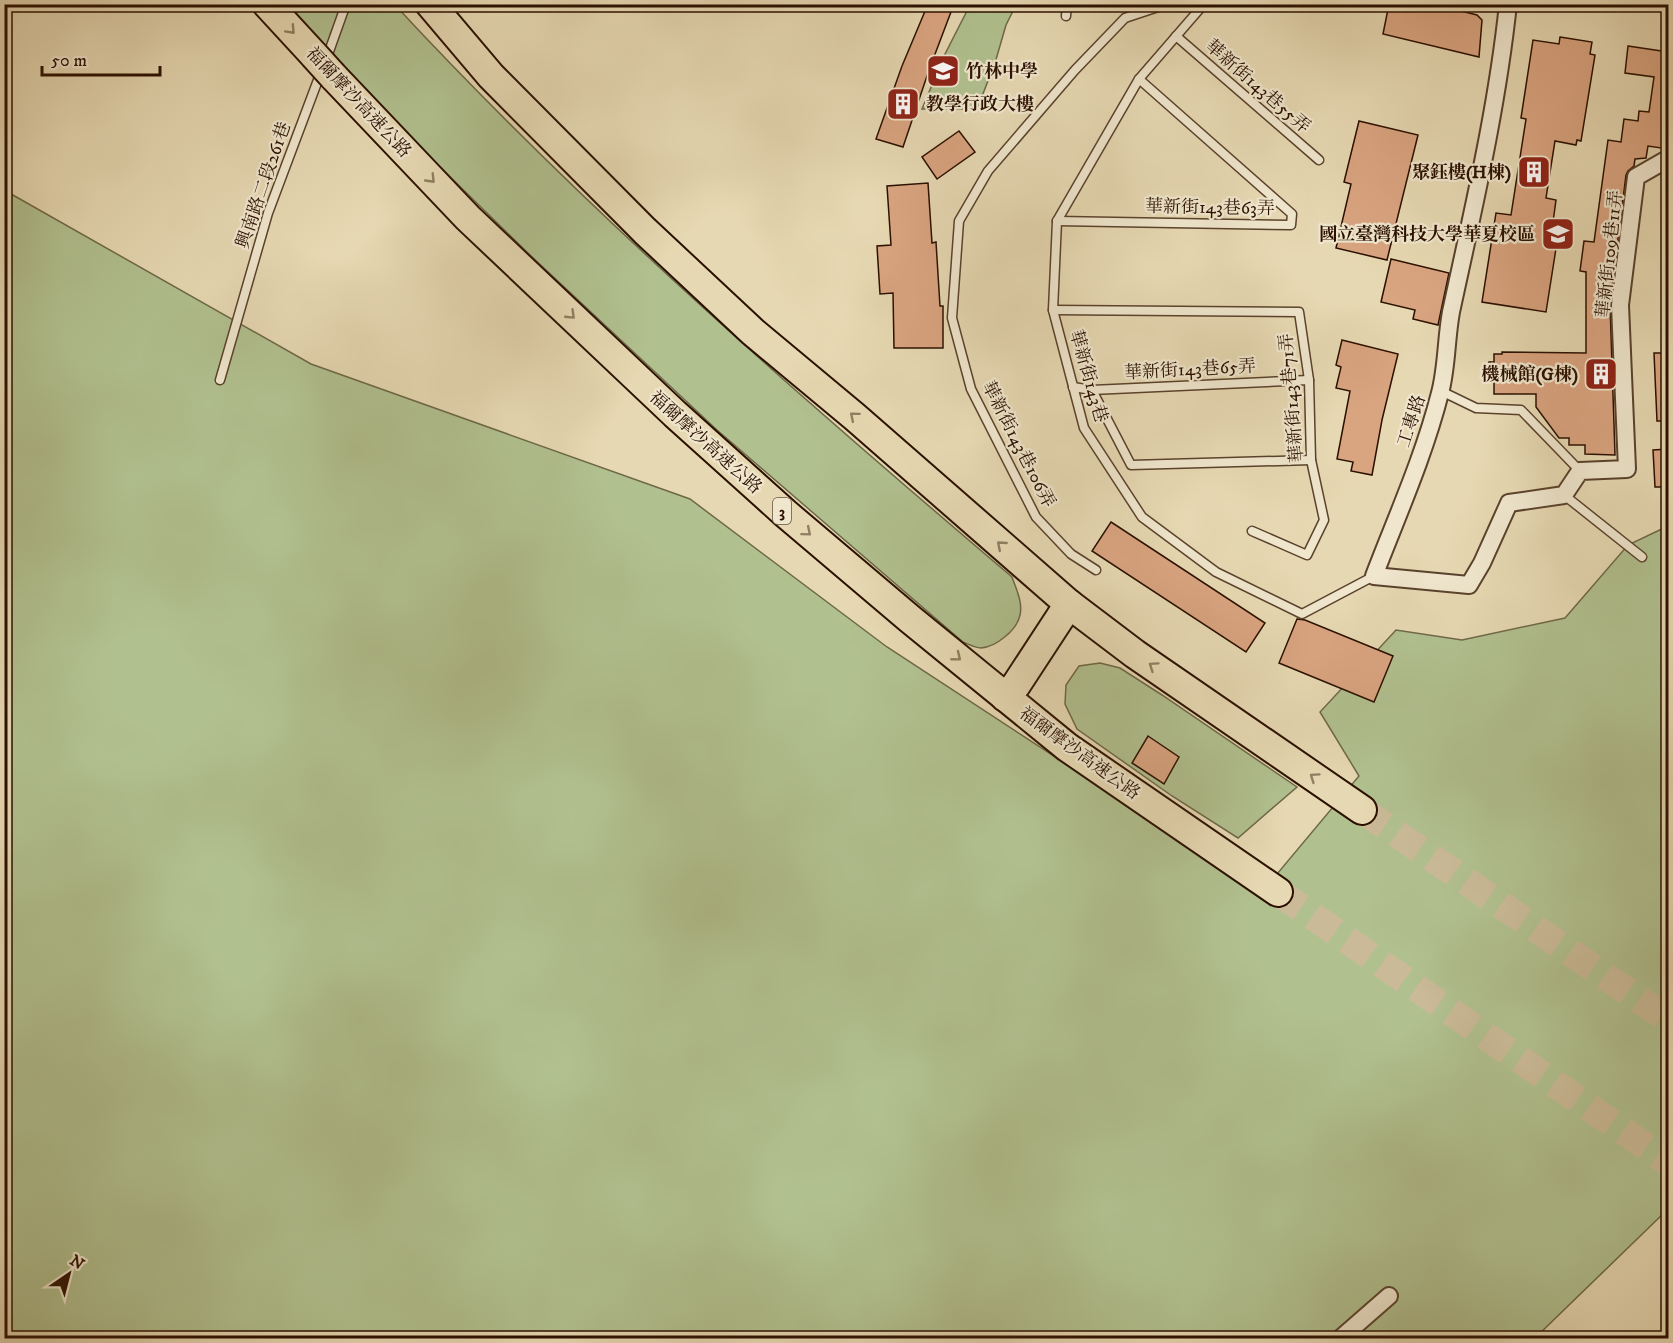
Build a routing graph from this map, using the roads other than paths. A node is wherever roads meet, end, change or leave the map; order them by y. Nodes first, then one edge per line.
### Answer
1 (267, 4) edge
2 (346, 4) edge
3 (430, 4) edge
4 (1067, 4) edge
5 (1167, 4) edge
6 (1204, 4) edge
7 (1508, 4) edge
8 (1066, 16) dead end
9 (1176, 36) junction
10 (1139, 79) junction
11 (1319, 160) dead end
12 (1668, 161) edge
13 (1057, 221) junction
14 (1053, 310) junction
15 (220, 380) dead end
16 (1309, 380) junction
17 (1073, 387) junction
18 (1092, 390) junction
19 (1441, 391) junction
20 (1311, 460) junction
21 (1580, 471) junction
22 (1564, 495) junction
23 (1252, 531) dead end
24 (1642, 557) dead end
25 (1096, 570) dead end
26 (1374, 576) junction
27 (1069, 604) junction
28 (1005, 697) junction
29 (1362, 810) tunnel mouth
30 (1278, 892) tunnel mouth
31 (1389, 1296) dead end
32 (1341, 1338) edge

1 -> 28 highway, 福爾摩沙高速公路 / 3, bridge
2 - 15 lane, 興南路二段261巷
27 -> 3 highway
4 - 8 lane
5 - 25 lane, 華新街143巷106弄
6 - 9 lane, 華新街143巷
7 - 19 street, 工專路
9 - 10 lane, 華新街143巷
9 - 11 lane, 華新街143巷55弄
10 - 13 lane, 華新街143巷
10 - 13 lane, 華新街143巷63弄
12 - 21 street, 華新街109巷11弄
13 - 14 lane, 華新街143巷
14 - 16 lane, 華新街143巷71弄
14 - 17 lane, 華新街143巷
16 - 18 lane, 華新街143巷65弄
16 - 20 lane, 華新街143巷71弄
17 - 18 lane, 華新街143巷65弄
17 - 26 lane, 華新街143巷
18 - 20 lane
19 - 21 lane
19 - 26 street, 工專路
20 - 23 lane, 華新街143巷71弄
21 - 22 street
22 - 24 lane
22 - 26 street
27 - 28 highway
29 -> 27 highway
28 - 30 highway, 福爾摩沙高速公路 / 3
31 - 32 street

